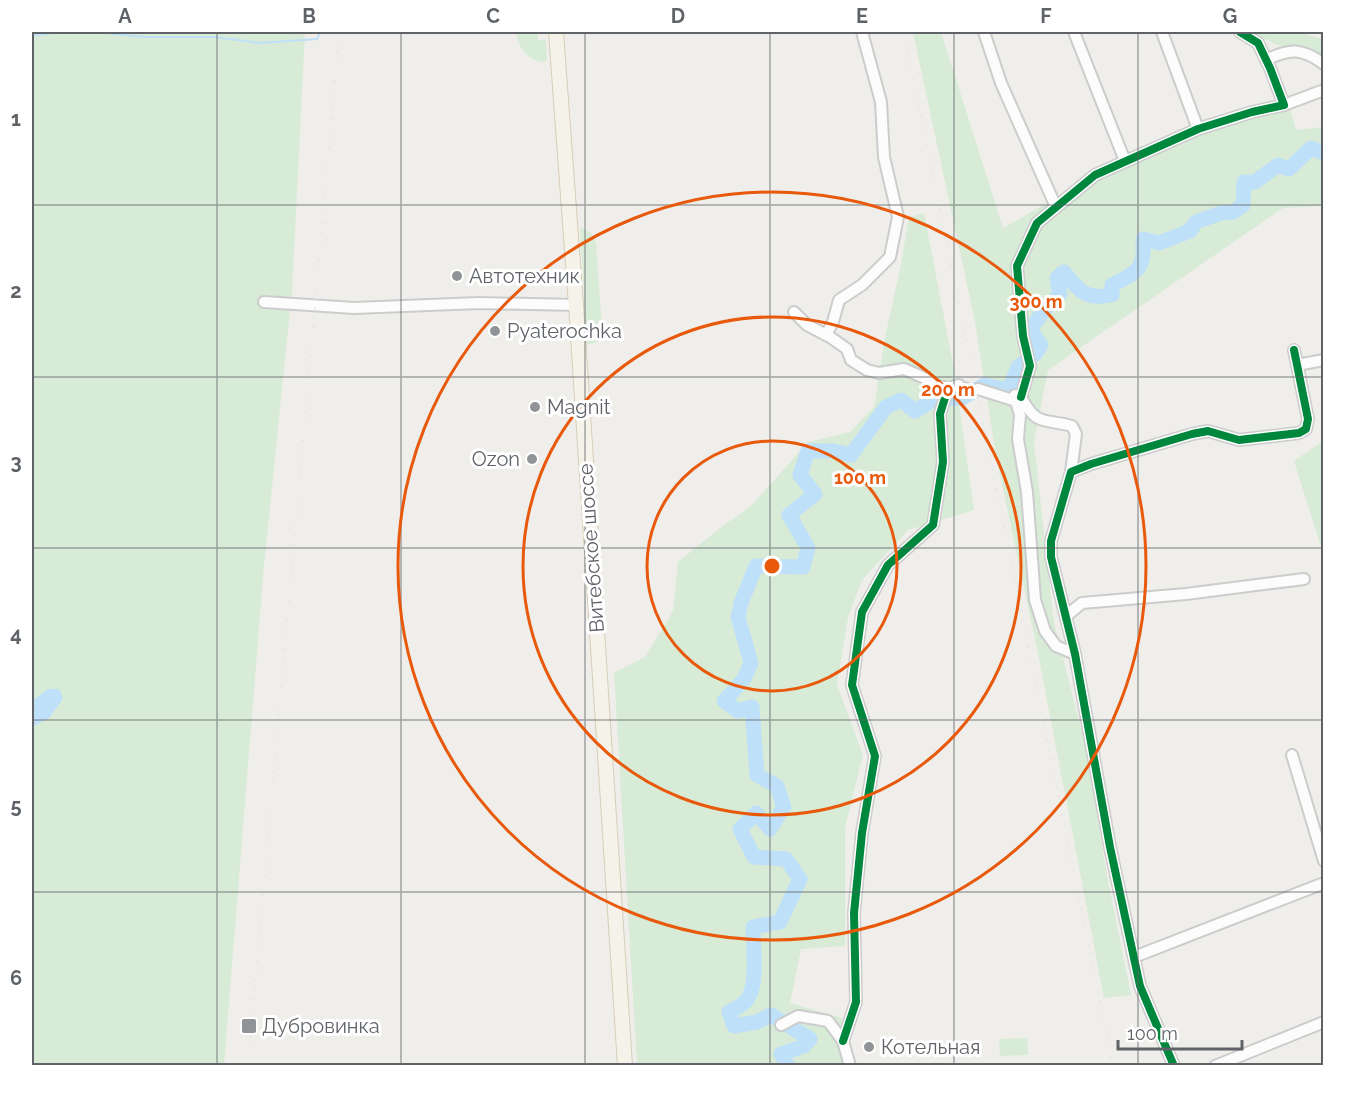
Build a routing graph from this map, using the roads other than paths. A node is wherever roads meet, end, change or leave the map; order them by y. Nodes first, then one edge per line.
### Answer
1 (556, 32) edge
2 (862, 32) edge
3 (984, 32) edge
4 (1074, 32) edge
5 (1162, 32) edge
6 (1240, 32) edge
7 (1266, 60) junction
8 (1323, 64) edge
9 (1323, 90) edge
10 (1284, 105) junction
11 (1198, 129) junction
12 (1125, 161) junction
13 (1056, 207) junction
14 (264, 302) dead end
15 (576, 305) junction
16 (795, 312) dead end
17 (826, 335) junction
18 (1294, 350) dead end
19 (1323, 360) edge
20 (1297, 365) junction
21 (959, 385) tunnel mouth
22 (948, 388) junction
23 (978, 389) tunnel mouth
24 (1001, 396) junction
25 (1021, 397) junction
26 (1071, 472) junction
27 (1304, 579) dead end
28 (1066, 616) junction
29 (1075, 654) junction
30 (1292, 755) dead end
31 (1323, 861) edge
32 (1323, 883) edge
33 (1134, 957) junction
34 (1323, 1022) edge
35 (781, 1024) dead end
36 (843, 1041) junction
37 (625, 1065) edge
38 (850, 1065) edge
39 (1174, 1065) edge
40 (1215, 1065) edge

1 - 15 main road, Витебское шоссе
2 - 17 street
3 - 13 street
4 - 12 street
5 - 11 street
6 - 7 street
7 - 8 street
7 - 10 street
9 - 10 street
10 - 11 street
11 - 12 street
12 - 13 street
13 - 25 street
14 - 15 street
15 - 37 main road, Витебское шоссе
16 - 17 street
17 - 22 street
18 - 20 street
19 - 20 street
20 - 26 street
21 - 22 street
22 - 36 street
23 - 24 street
24 - 25 street
24 - 29 street
25 - 26 street
26 - 28 street
27 - 28 street
28 - 29 street
29 - 33 street
30 - 31 street
32 - 33 street
33 - 39 street
34 - 40 street
35 - 36 street
36 - 38 street

